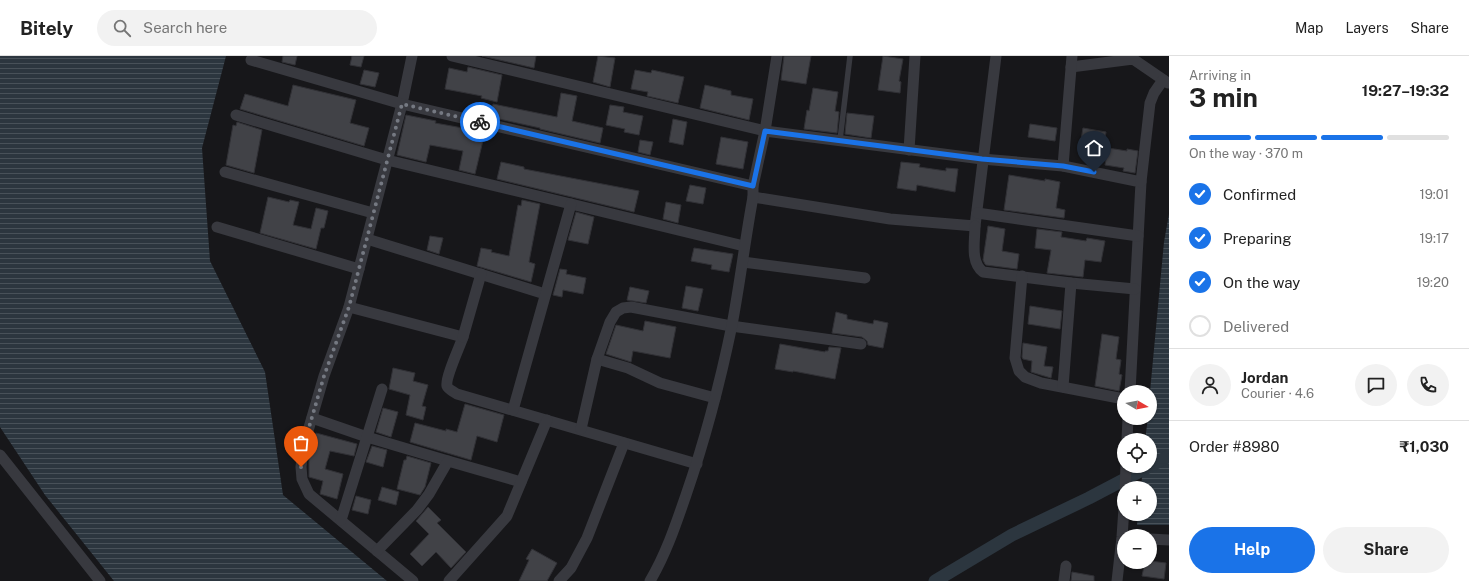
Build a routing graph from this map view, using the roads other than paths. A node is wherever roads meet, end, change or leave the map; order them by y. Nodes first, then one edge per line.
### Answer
1 (412, 56) edge
2 (452, 56) edge
3 (777, 56) edge
4 (850, 56) edge
5 (915, 56) edge
6 (996, 56) edge
7 (1134, 58) edge
8 (250, 60) dead end
9 (1072, 61) edge
10 (1166, 82) edge
11 (402, 104) junction
12 (236, 115) dead end
13 (765, 131) junction
14 (840, 140) junction
15 (909, 150) junction
16 (982, 159) junction
17 (387, 160) junction
18 (1063, 166) junction
19 (225, 172) dead end
20 (1141, 182) junction
21 (753, 192) junction
22 (571, 204) junction
23 (373, 213) junction
24 (977, 213) junction
25 (975, 226) junction
26 (217, 227) dead end
27 (1138, 236) junction
28 (367, 239) junction
29 (744, 246) junction
30 (743, 262) junction
31 (359, 269) junction
32 (481, 274) junction
33 (1022, 276) junction
34 (866, 278) dead end
35 (1071, 283) junction
36 (1135, 289) junction
37 (545, 294) junction
38 (349, 307) junction
39 (732, 326) junction
40 (463, 337) junction
41 (861, 344) dead end
42 (597, 359) junction
43 (1130, 385) edge
44 (1063, 387) junction
45 (382, 389) dead end
46 (715, 398) junction
47 (1117, 398) edge
48 (513, 410) junction
49 (312, 418) junction
50 (547, 420) junction
51 (581, 429) junction
52 (367, 437) junction
53 (624, 443) junction
54 (0, 455) edge
55 (448, 461) junction
56 (697, 464) junction
57 (522, 482) junction
58 (341, 520) junction
59 (1157, 539) edge
60 (1169, 540) edge
61 (377, 551) junction
62 (1066, 566) dead end
63 (1119, 569) edge
64 (100, 581) edge
65 (413, 581) edge
66 (449, 581) edge
67 (559, 581) edge
68 (650, 581) edge
69 (1064, 581) edge
70 (1117, 581) edge

1 - 11 street
2 - 13 street
3 - 13 street
4 - 14 lane
5 - 15 street
6 - 16 street
7 - 9 street
7 - 10 street
8 - 11 street
9 - 18 street
10 - 20 street
11 - 17 street
11 - 21 street
12 - 17 street
13 - 14 street
13 - 21 street
14 - 15 street
15 - 16 street
16 - 18 street
16 - 24 street
17 - 22 street
17 - 23 street
18 - 20 street
19 - 23 street
20 - 27 street
21 - 25 street
21 - 29 street
22 - 29 street
22 - 37 street
23 - 28 street
24 - 25 street
24 - 27 street
25 - 33 street
26 - 31 street
27 - 36 street
28 - 31 street
28 - 32 street
29 - 30 street
30 - 34 street
30 - 39 street
31 - 38 street
32 - 37 street
32 - 40 street
33 - 35 street
33 - 44 street
35 - 36 street
35 - 44 street
36 - 43 street
37 - 48 street
38 - 40 street
38 - 49 street
39 - 41 street
39 - 42 street
39 - 46 street
40 - 48 street
42 - 46 street
42 - 51 street
44 - 47 street
45 - 52 street
46 - 56 street
48 - 50 street
49 - 52 street
49 - 58 street
50 - 51 street
50 - 57 street
51 - 53 street
52 - 55 street
52 - 58 street
53 - 56 street
53 - 67 street
54 - 64 street
55 - 57 street
55 - 61 street
56 - 68 street
57 - 66 street
58 - 61 street
59 - 60 street
61 - 65 street
62 - 69 street
63 - 70 street

